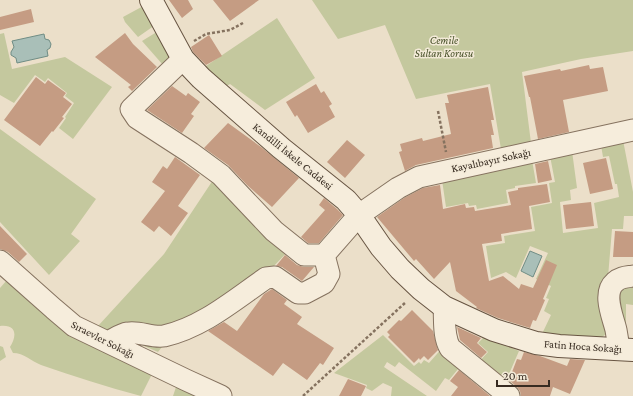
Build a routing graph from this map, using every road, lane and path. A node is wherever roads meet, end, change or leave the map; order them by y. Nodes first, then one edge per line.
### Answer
1 (151, 0) edge
2 (243, 23) dead end
3 (181, 55) junction
4 (438, 111) dead end
5 (633, 130) edge
6 (450, 170) junction
7 (359, 214) junction
8 (324, 255) junction
9 (0, 261) edge
10 (633, 276) edge
11 (421, 289) junction
12 (444, 307) junction
13 (108, 342) junction
14 (626, 349) edge
15 (221, 396) edge
16 (303, 396) edge
17 (509, 396) edge

1 - 3 street, Kandilli İskele Caddesi
2 - 3 path
3 - 7 street, Kandilli İskele Caddesi
3 - 8 street
4 - 6 path
5 - 6 street, Kayalıbayır Sokağı
6 - 7 street, Kayalıbayır Sokağı
7 - 8 street, Kayalıbayır Sokağı
7 - 11 street, Kandilli İskele Caddesi
8 - 13 street
9 - 13 street, Sıraevler Sokağı
10 - 14 street
11 - 12 street, Kandilli İskele Caddesi
11 - 16 path
12 - 14 street, Fatin Hoca Sokağı
12 - 17 street
13 - 15 street, Sıraevler Sokağı

